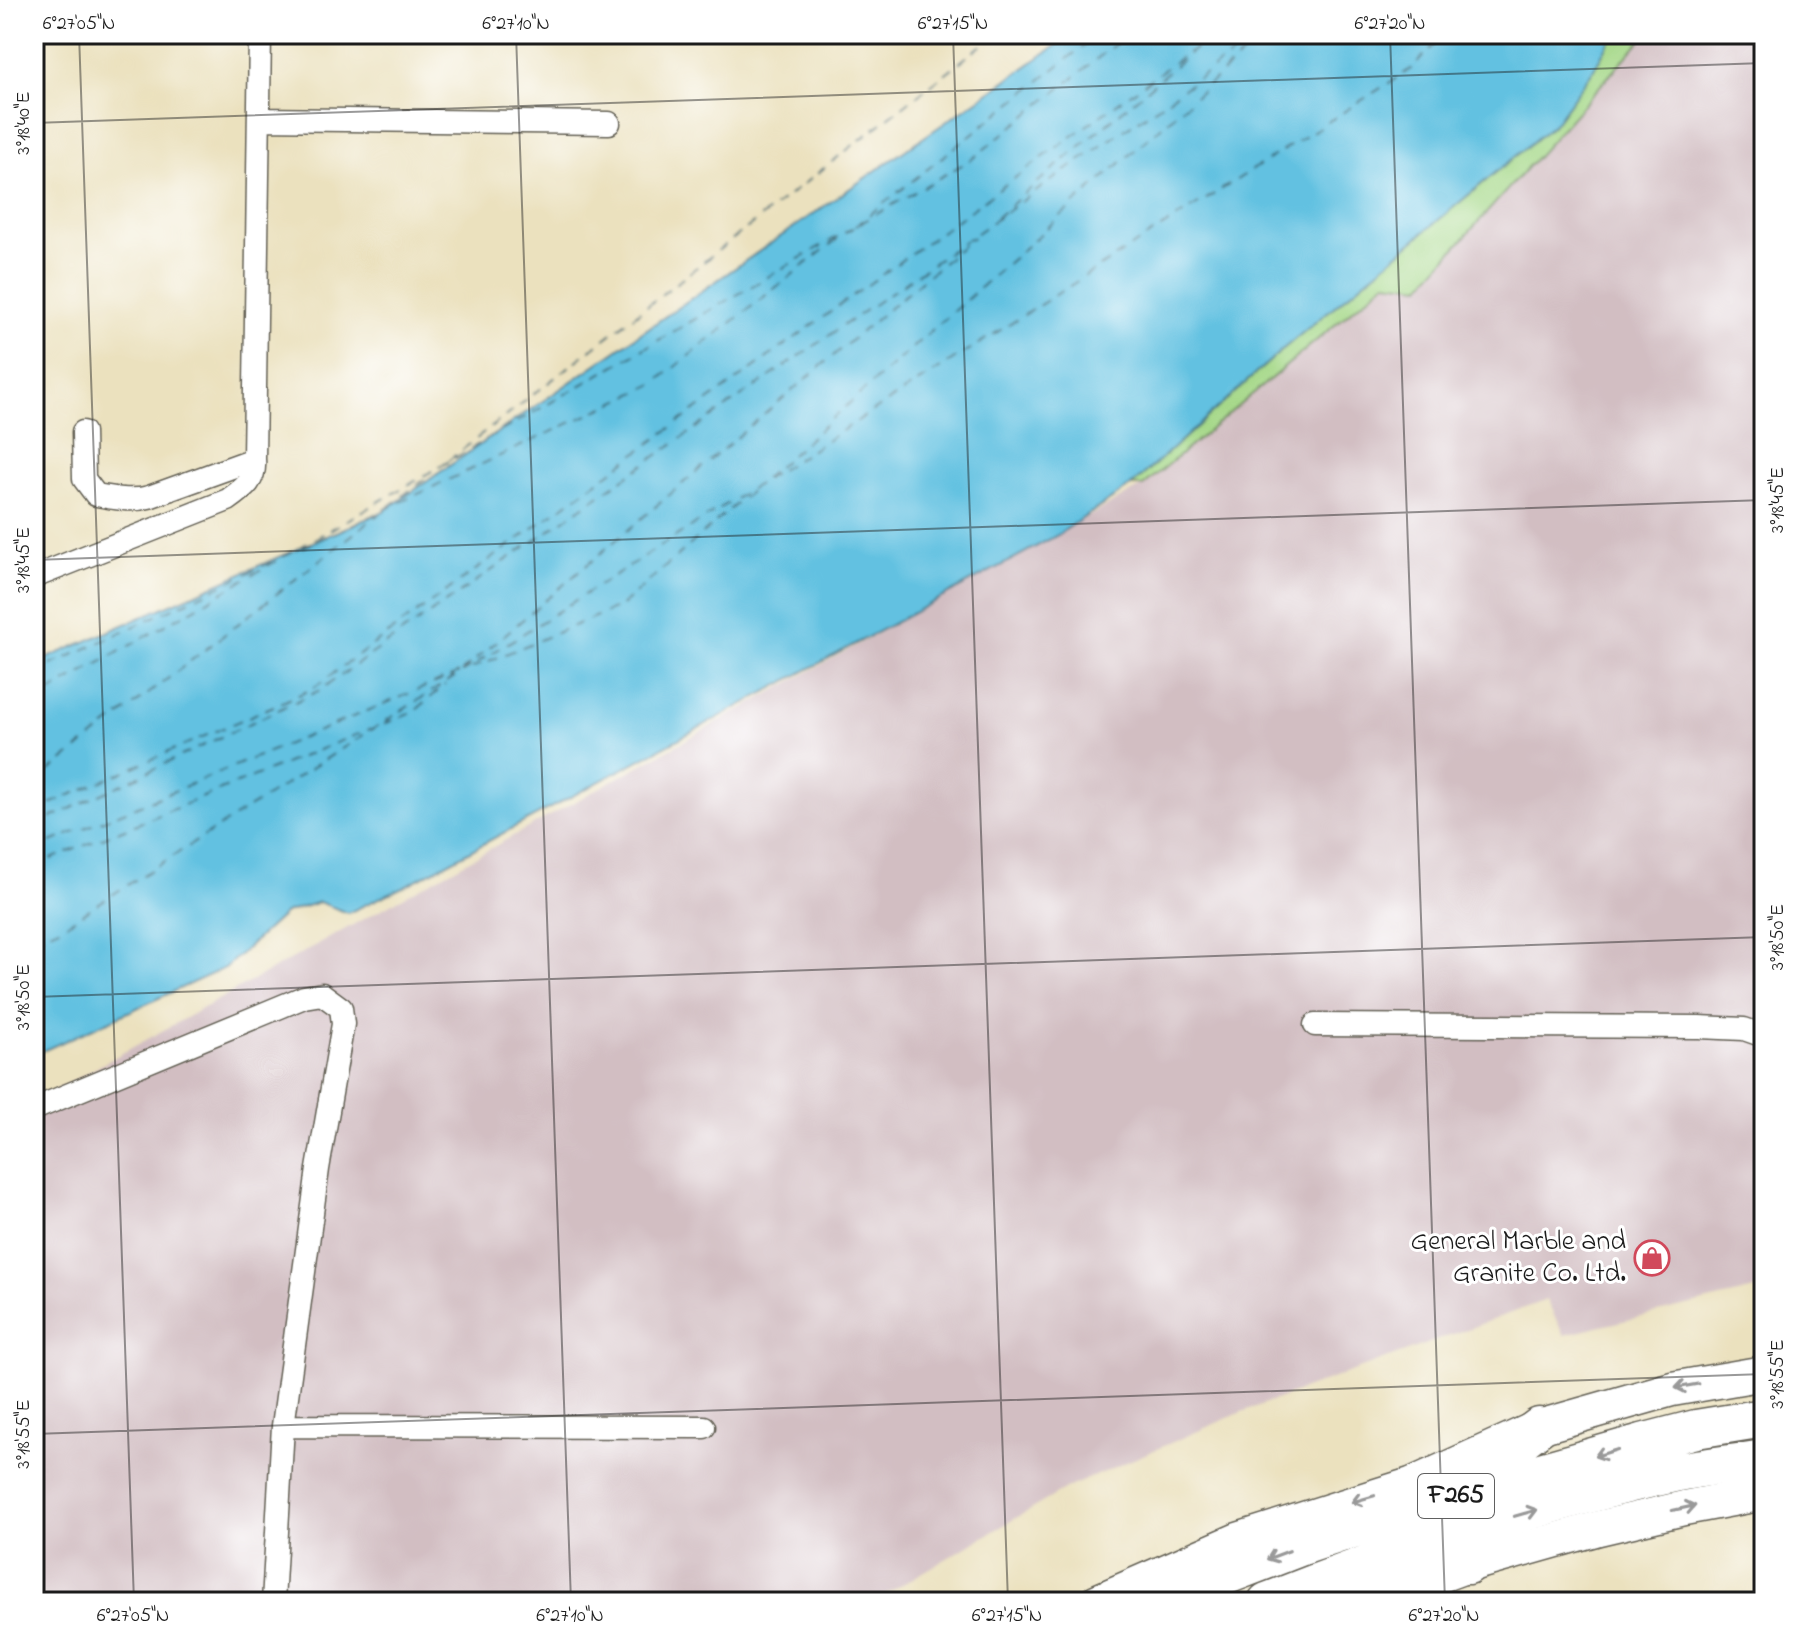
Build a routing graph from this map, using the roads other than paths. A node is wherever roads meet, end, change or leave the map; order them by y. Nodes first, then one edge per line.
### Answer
1 (260, 34) edge
2 (260, 119) junction
3 (609, 123) dead end
4 (83, 432) dead end
5 (254, 459) junction
6 (34, 577) edge
7 (1315, 1025) dead end
8 (1764, 1036) edge
9 (34, 1109) edge
10 (1764, 1373) edge
11 (1764, 1418) edge
12 (283, 1426) junction
13 (704, 1427) dead end
14 (1539, 1427) junction
15 (1764, 1459) edge
16 (1491, 1464) junction
17 (1555, 1469) junction
18 (1764, 1493) edge
19 (1413, 1501) junction
20 (1441, 1549) junction
21 (1362, 1590) edge
22 (273, 1602) edge
23 (1096, 1602) edge
24 (1157, 1602) edge
25 (1267, 1602) edge

1 - 2 street
2 - 3 street
2 - 5 street
4 - 5 street
5 - 6 street
7 - 8 street
9 - 12 street
10 -> 14 main road
11 -> 17 highway, F265
12 - 13 street
12 - 22 street
14 - 16 highway
14 - 19 main road
20 -> 15 highway, F265
16 - 17 highway
16 - 19 highway
17 - 19 highway, F265
20 -> 18 main road
19 - 20 highway
19 -> 23 main road
19 -> 24 highway, F265
20 - 21 highway
20 - 21 main road
21 - 25 highway

